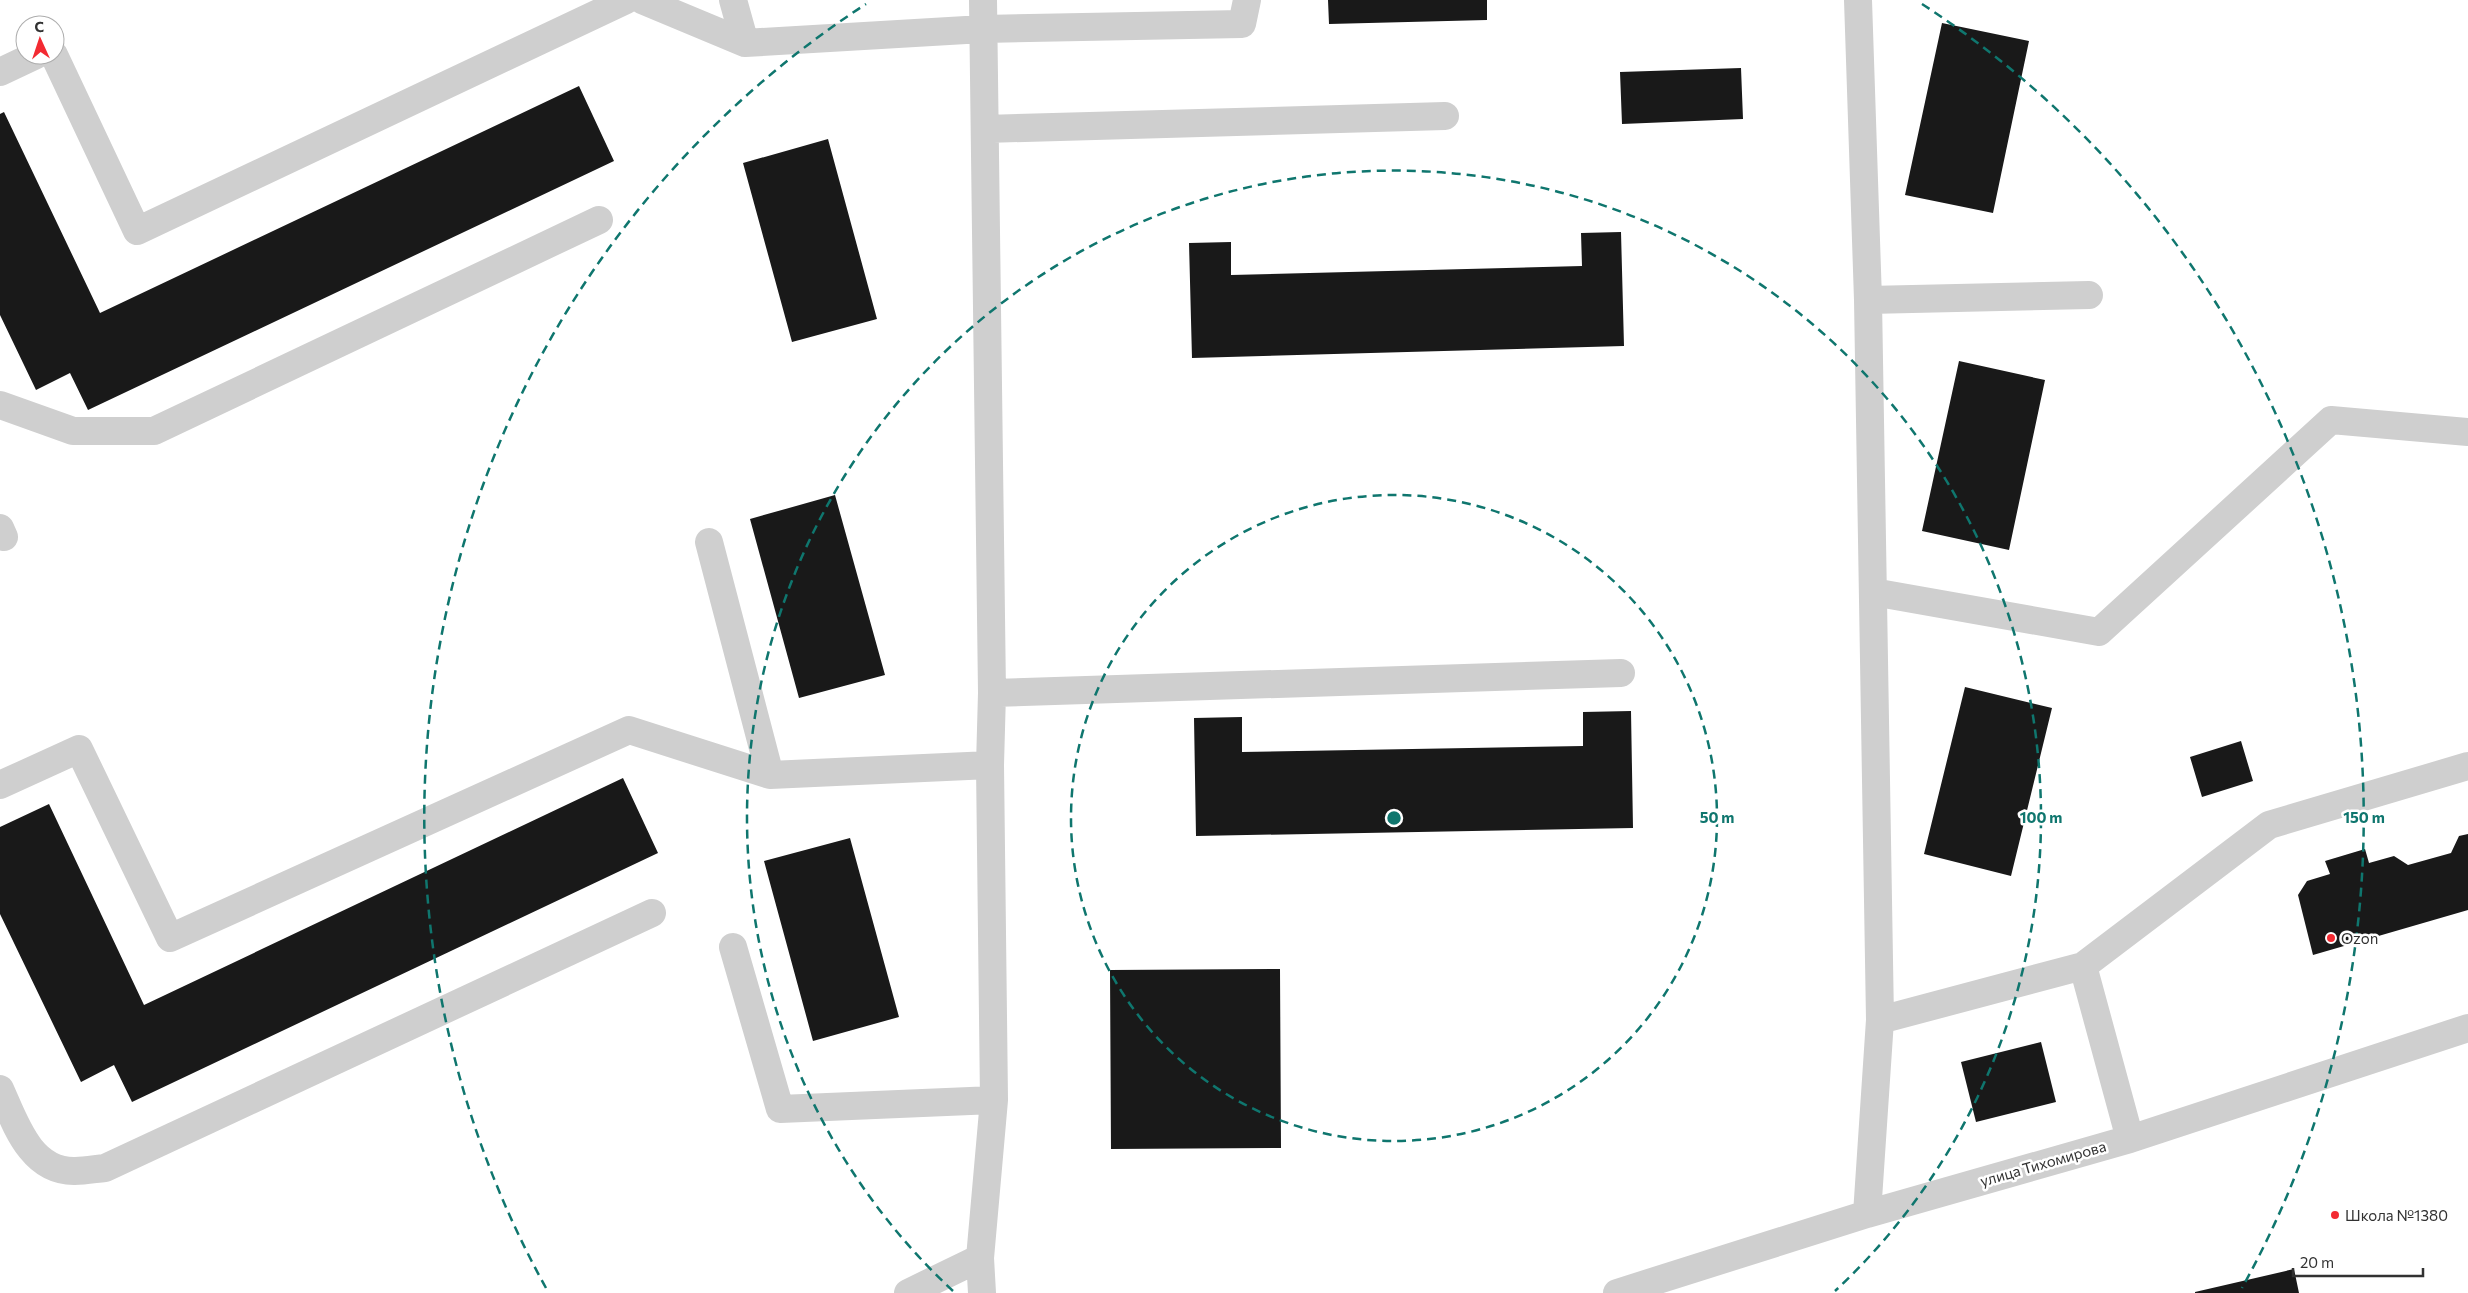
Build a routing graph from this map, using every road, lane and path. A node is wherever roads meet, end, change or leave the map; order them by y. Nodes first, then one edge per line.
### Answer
1 (626, 0) edge
2 (642, 0) edge
3 (733, 0) edge
4 (983, 0) edge
5 (1247, 0) edge
6 (1858, 0) edge
7 (984, 30) junction
8 (745, 44) junction
9 (15, 65) edge
10 (59, 65) edge
11 (0, 72) edge
12 (1445, 116) dead end
13 (985, 129) junction
14 (599, 220) dead end
15 (2089, 295) dead end
16 (1868, 300) junction
17 (0, 405) edge
18 (2468, 432) edge
19 (709, 542) dead end
20 (1873, 592) junction
21 (1621, 673) dead end
22 (992, 693) junction
23 (990, 765) junction
24 (2468, 766) edge
25 (770, 775) junction
26 (0, 785) edge
27 (652, 913) dead end
28 (733, 947) dead end
29 (2083, 966) junction
30 (1880, 1020) junction
31 (2468, 1028) edge
32 (0, 1089) edge
33 (994, 1100) junction
34 (2130, 1139) junction
35 (1867, 1214) junction
36 (980, 1258) junction
37 (908, 1293) edge
38 (982, 1293) edge
39 (1617, 1293) edge

1 - 10 street
2 - 8 street
3 - 8 street
4 - 7 street
5 - 7 street
6 - 16 street
7 - 8 street
7 - 13 street
9 - 11 street
12 - 13 street
13 - 22 street
14 - 17 street
15 - 16 street
16 - 20 street
18 - 20 street
19 - 25 street
20 - 30 street
21 - 22 street
22 - 23 street
23 - 25 street
23 - 33 street
24 - 29 street
25 - 26 street
27 - 32 street
28 - 33 street
29 - 30 street
29 - 34 street
30 - 35 street
31 - 34 street, улица Тихомирова
33 - 36 street
34 - 35 street, улица Тихомирова
35 - 39 street, улица Тихомирова
36 - 37 street
36 - 38 street

